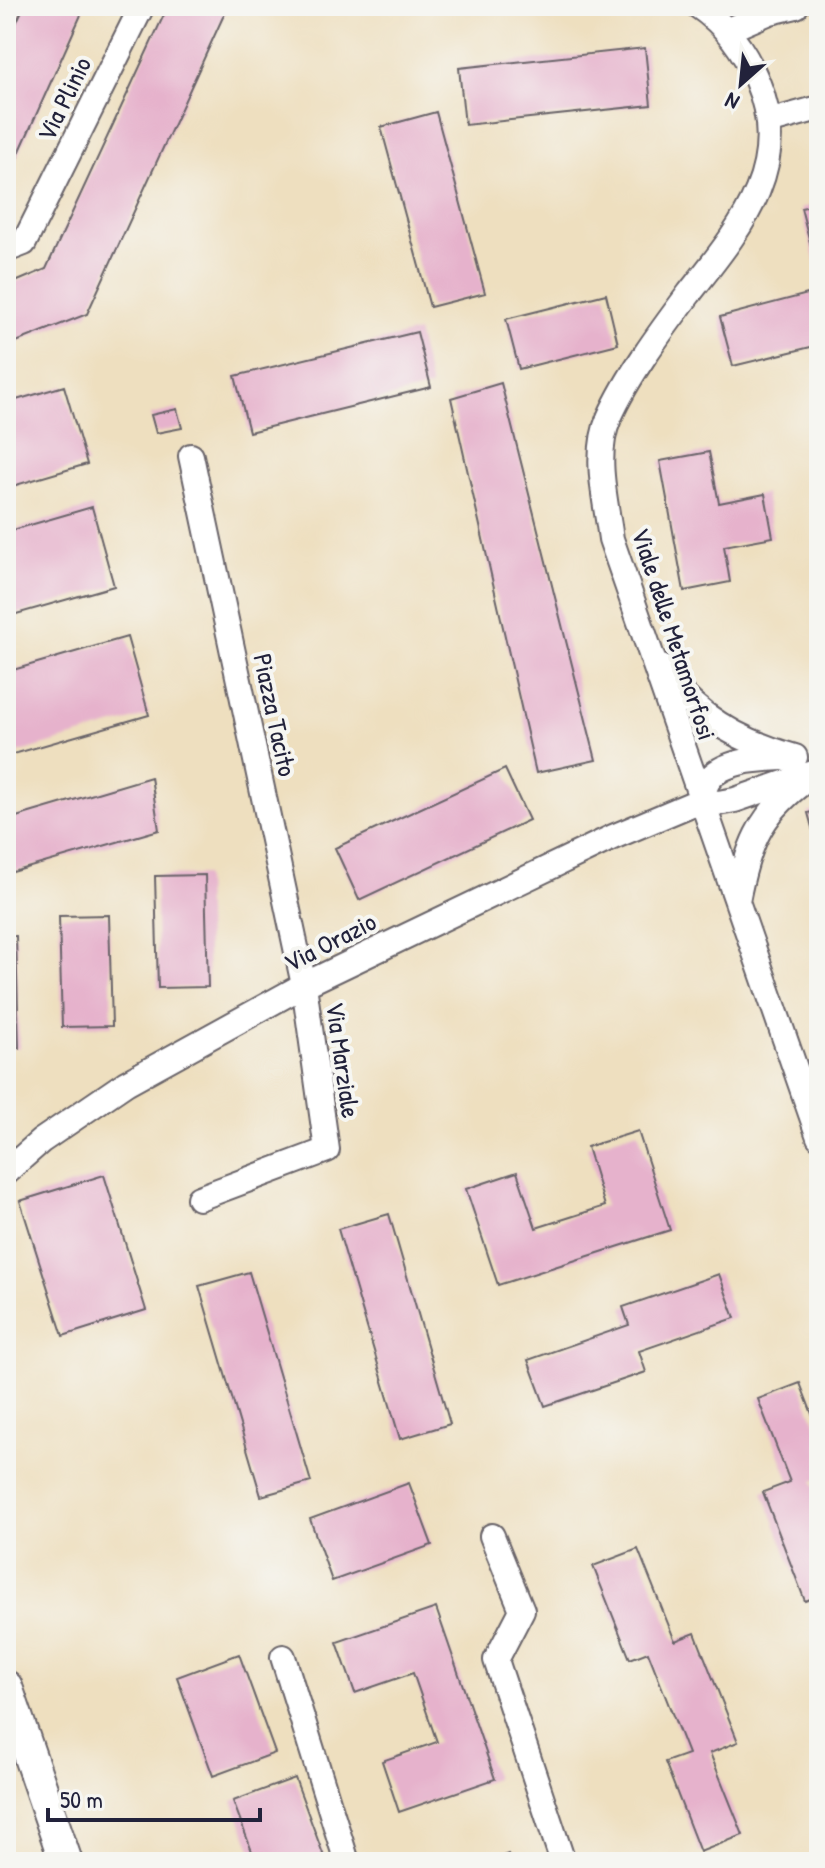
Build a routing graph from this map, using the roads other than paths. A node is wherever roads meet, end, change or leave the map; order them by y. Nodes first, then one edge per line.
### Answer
1 (142, 6) edge
2 (698, 6) edge
3 (796, 6) edge
4 (728, 30) junction
5 (819, 108) edge
6 (768, 122) junction
7 (6, 250) edge
8 (191, 456) dead end
9 (646, 643) junction
10 (812, 765) edge
11 (701, 800) junction
12 (737, 903) junction
13 (304, 985) junction
14 (819, 1137) edge
15 (6, 1172) edge
16 (199, 1198) dead end
17 (492, 1536) dead end
18 (283, 1657) dead end
19 (6, 1687) edge
20 (66, 1862) edge
21 (347, 1862) edge
22 (563, 1862) edge

1 - 7 street, Via Plinio
2 - 4 street, Viale delle Metamorfosi
3 - 4 street
4 - 6 street, Viale delle Metamorfosi
5 - 6 street
6 - 9 street, Viale delle Metamorfosi
8 - 13 street, Piazza Tacito
9 - 10 street
9 - 11 street, Viale delle Metamorfosi
10 - 11 street, Via Orazio
10 - 11 street
10 - 12 street
11 - 12 street, Viale delle Metamorfosi
11 - 13 street, Via Orazio
12 - 14 street, Viale delle Metamorfosi
13 - 15 street, Via Orazio
13 - 16 street, Via Marziale
17 - 22 street
18 - 21 street
19 - 20 main road

